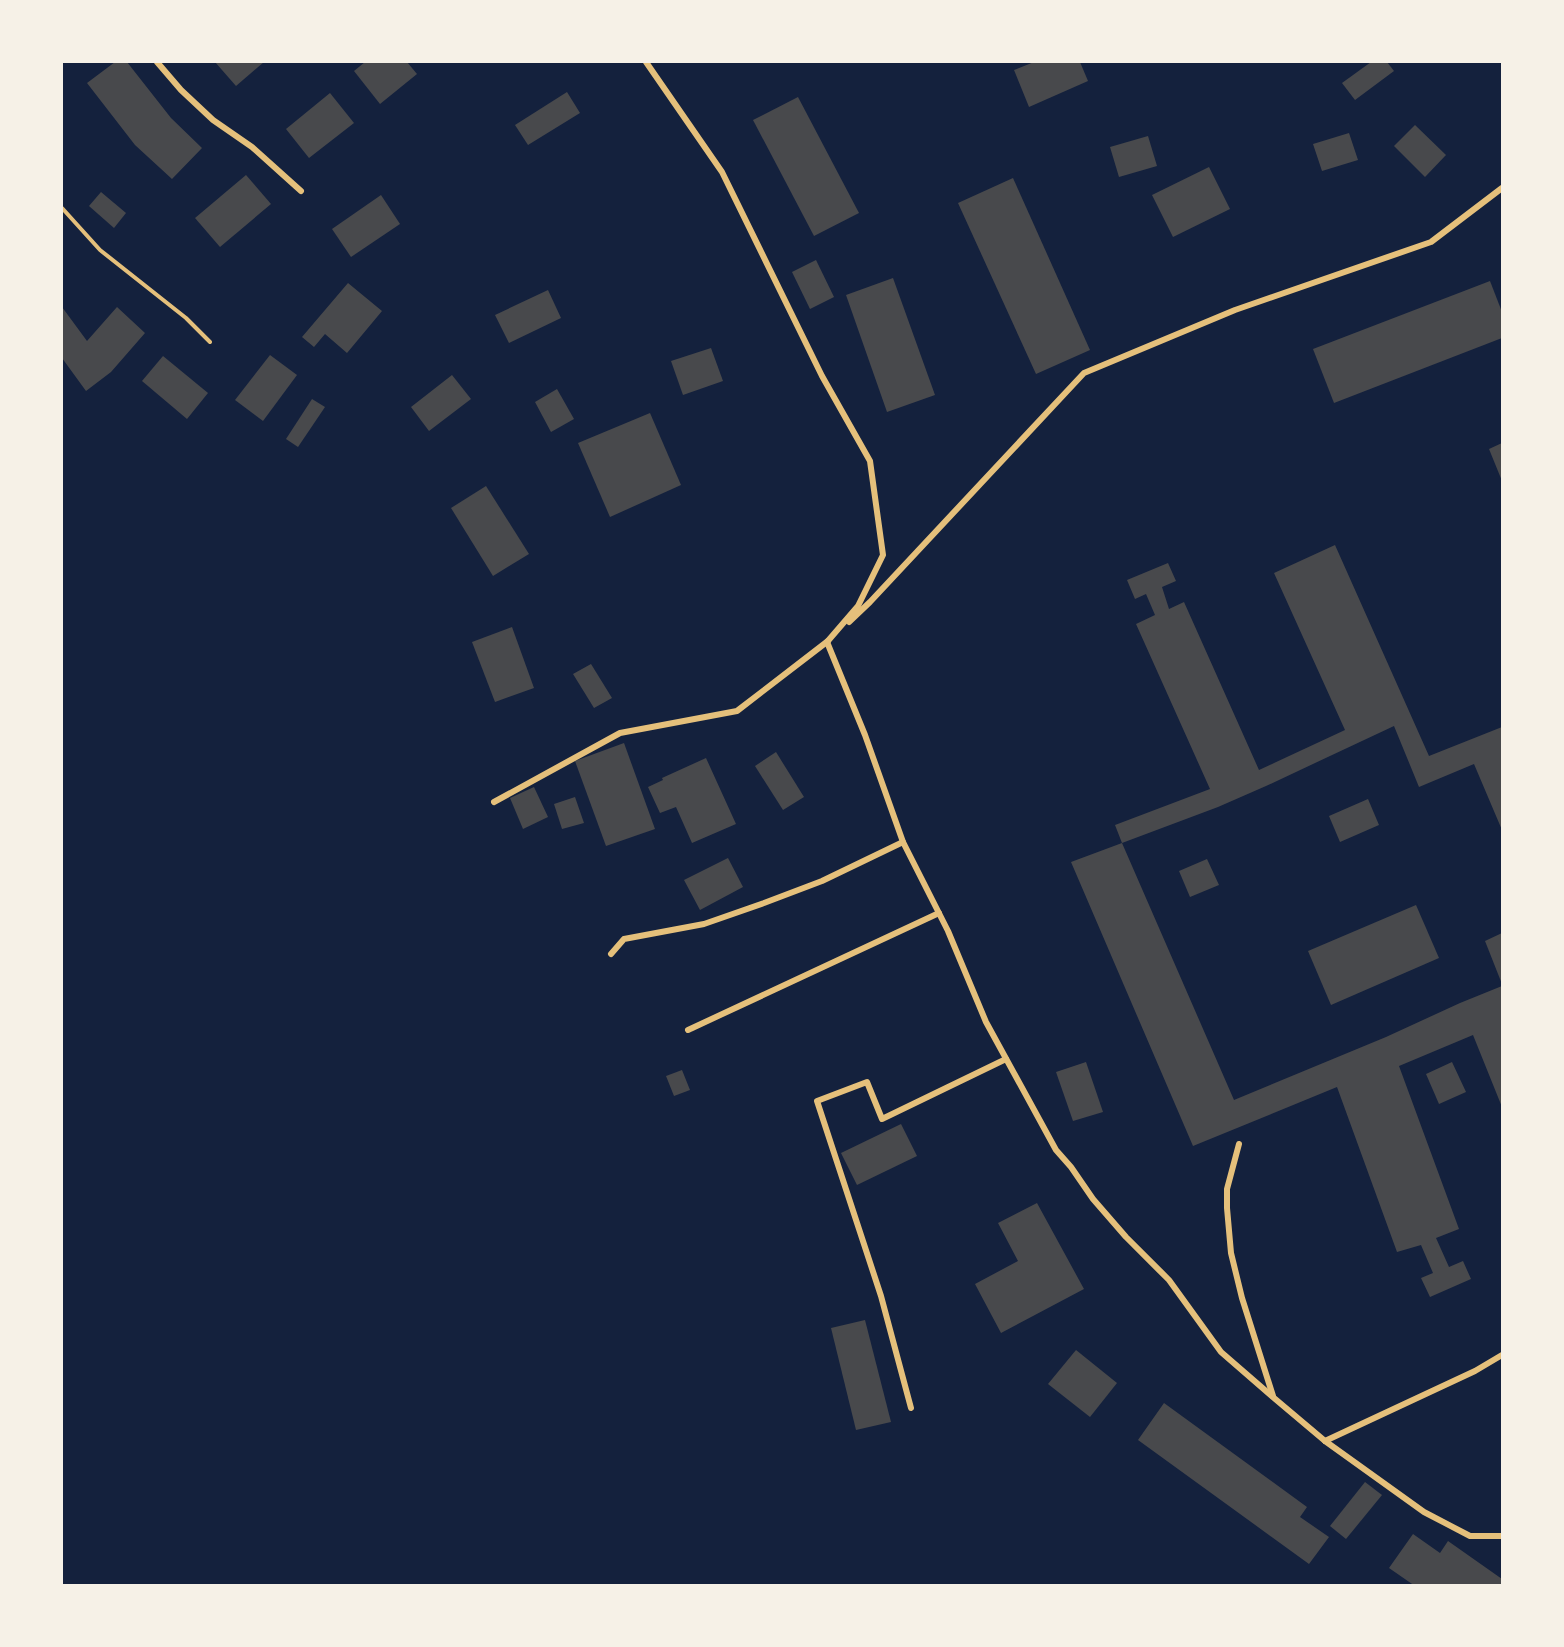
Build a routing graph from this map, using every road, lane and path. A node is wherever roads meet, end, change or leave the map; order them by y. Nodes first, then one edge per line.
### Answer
1 (157, 62) edge
2 (646, 62) edge
3 (1503, 188) edge
4 (301, 191) dead end
5 (62, 208) edge
6 (210, 342) dead end
7 (827, 642) junction
8 (494, 802) dead end
9 (903, 842) junction
10 (939, 913) junction
11 (611, 954) dead end
12 (688, 1030) dead end
13 (1006, 1059) junction
14 (1239, 1144) dead end
15 (1503, 1354) edge
16 (1274, 1398) junction
17 (911, 1408) dead end
18 (1326, 1441) junction
19 (1503, 1536) edge

1 - 4 street
2 - 7 street
3 - 7 street
5 - 6 path
7 - 8 street
7 - 9 street
9 - 10 street
9 - 11 street
10 - 12 street
10 - 13 street
13 - 16 street
13 - 17 street
14 - 16 street
15 - 18 street
16 - 18 street
18 - 19 street

